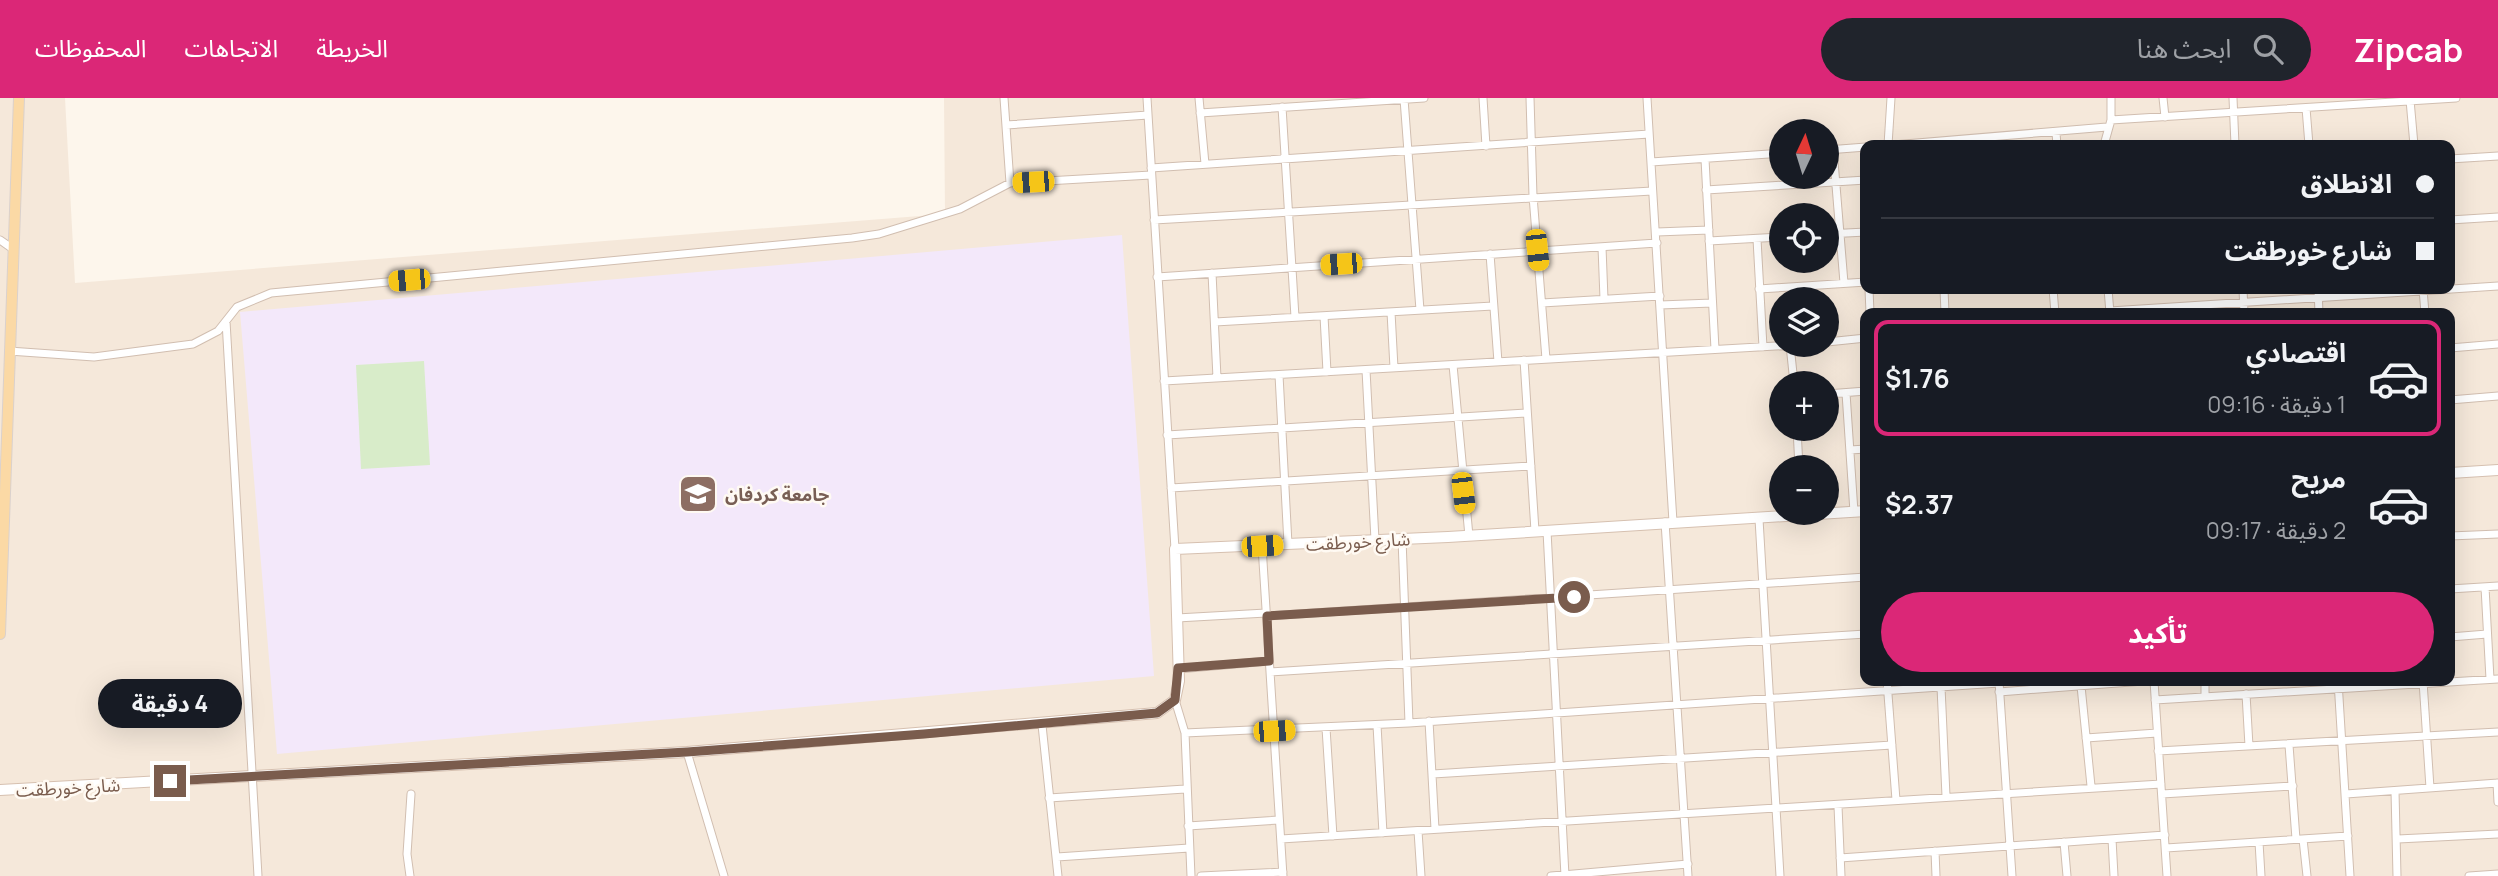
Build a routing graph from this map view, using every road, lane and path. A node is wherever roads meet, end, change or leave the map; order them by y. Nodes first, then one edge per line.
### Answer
1 (19, 98) edge
2 (1004, 98) edge
3 (1147, 98) edge
4 (1199, 98) edge
5 (1424, 98) edge
6 (1483, 98) edge
7 (1530, 98) edge
8 (1647, 98) edge
9 (1891, 98) edge
10 (2111, 98) edge
11 (2163, 98) edge
12 (2233, 98) edge
13 (2456, 98) edge
14 (1378, 99) edge
15 (1404, 99) edge
16 (2365, 100) edge
17 (2410, 100) junction
18 (1308, 101) edge
19 (1282, 107) junction
20 (2306, 108) junction
21 (1200, 113) junction
22 (2233, 114) junction
23 (1147, 115) junction
24 (2165, 117) junction
25 (2109, 124) junction
26 (1006, 125) junction
27 (2056, 133) junction
28 (1649, 134) junction
29 (1890, 140) edge
30 (1990, 140) edge
31 (2057, 140) edge
32 (2105, 140) edge
33 (2235, 140) edge
34 (2309, 140) edge
35 (2414, 140) edge
36 (1532, 143) junction
37 (1486, 146) junction
38 (1860, 147) edge
39 (1839, 148) edge
40 (1408, 152) junction
41 (1769, 154) edge
42 (2498, 156) edge
43 (1284, 158) junction
44 (1705, 159) junction
45 (2455, 159) edge
46 (1651, 162) junction
47 (1205, 164) junction
48 (1151, 171) junction
49 (1860, 180) edge
50 (1839, 182) edge
51 (1010, 183) junction
52 (1769, 186) edge
53 (1706, 190) junction
54 (1652, 191) junction
55 (1533, 197) junction
56 (1411, 205) junction
57 (1289, 212) junction
58 (2498, 217) edge
59 (1154, 220) junction
60 (2455, 220) edge
61 (1709, 230) junction
62 (1657, 232) junction
63 (1860, 232) edge
64 (1839, 233) joint
65 (1769, 238) edge
66 (1757, 239) junction
67 (0, 240) edge
68 (1709, 241) junction
69 (1657, 243) junction
70 (1602, 247) junction
71 (13, 249) junction
72 (1537, 250) junction
73 (1490, 254) junction
74 (1417, 258) junction
75 (1291, 268) junction
76 (1212, 273) junction
77 (1157, 277) junction
78 (1860, 282) edge
79 (1844, 283) junction
80 (2498, 286) edge
81 (2455, 288) edge
82 (1759, 289) junction
83 (2243, 294) edge
84 (2309, 294) edge
85 (1660, 296) junction
86 (1604, 299) junction
87 (2244, 301) junction
88 (1542, 303) junction
89 (1712, 303) junction
90 (1660, 305) junction
91 (1493, 306) junction
92 (2159, 308) edge
93 (2244, 308) edge
94 (1420, 310) junction
95 (1391, 312) junction
96 (1324, 316) junction
97 (1295, 317) junction
98 (226, 320) junction
99 (1215, 322) junction
100 (1860, 339) edge
101 (1839, 341) edge
102 (2498, 344) edge
103 (1763, 347) junction
104 (1769, 347) edge
105 (2455, 348) edge
106 (1716, 349) junction
107 (9, 351) junction
108 (1662, 354) junction
109 (1546, 359) junction
110 (1524, 360) junction
111 (1498, 362) junction
112 (1453, 365) junction
113 (1394, 368) junction
114 (1366, 370) junction
115 (1327, 372) junction
116 (1279, 374) junction
117 (1217, 378) junction
118 (1164, 381) junction
119 (1860, 392) edge
120 (1839, 393) edge
121 (1846, 393) junction
122 (2498, 396) edge
123 (2455, 400) edge
124 (1527, 414) junction
125 (1457, 418) junction
126 (1370, 424) junction
127 (1282, 429) junction
128 (1167, 435) junction
129 (1860, 449) edge
130 (1850, 450) junction
131 (1531, 466) junction
132 (2498, 470) edge
133 (1460, 472) junction
134 (2455, 473) edge
135 (1372, 478) junction
136 (1285, 483) junction
137 (3, 488) edge
138 (1171, 488) junction
139 (1860, 511) edge
140 (1839, 512) edge
141 (1769, 518) edge
142 (1759, 519) junction
143 (1669, 522) junction
144 (1541, 531) junction
145 (2498, 534) edge
146 (1469, 536) junction
147 (2455, 536) edge
148 (1402, 539) junction
149 (1375, 540) junction
150 (1288, 544) junction
151 (1262, 546) junction
152 (1175, 549) junction
153 (1860, 578) edge
154 (1765, 585) junction
155 (2498, 586) edge
156 (2485, 587) junction
157 (2455, 589) edge
158 (1668, 591) junction
159 (1550, 599) junction
160 (1405, 609) junction
161 (1267, 614) junction
162 (1177, 618) junction
163 (0, 634) edge
164 (1860, 634) edge
165 (2487, 634) junction
166 (2455, 637) edge
167 (1767, 640) junction
168 (1671, 648) junction
169 (1553, 655) junction
170 (1269, 661) junction
171 (1406, 665) junction
172 (1178, 668) junction
173 (1270, 672) junction
174 (2494, 679) edge
175 (2455, 681) edge
176 (1886, 686) edge
177 (1953, 686) edge
178 (1999, 686) edge
179 (2081, 686) joint
180 (2154, 686) edge
181 (2204, 686) edge
182 (2328, 686) edge
183 (2338, 686) edge
184 (2423, 686) edge
185 (1941, 687) junction
186 (1887, 691) junction
187 (2000, 692) junction
188 (2246, 694) junction
189 (2205, 697) junction
190 (1770, 699) junction
191 (1175, 700) junction
192 (2155, 700) junction
193 (1676, 705) junction
194 (1557, 711) junction
195 (1429, 721) junction
196 (1409, 723) junction
197 (1042, 725) junction
198 (1377, 725) junction
199 (1326, 728) junction
200 (1274, 731) junction
201 (2498, 732) edge
202 (1185, 733) junction
203 (2157, 733) junction
204 (2427, 737) junction
205 (2086, 738) junction
206 (2342, 742) junction
207 (1892, 745) junction
208 (2289, 745) junction
209 (2249, 746) junction
210 (1773, 751) junction
211 (2158, 751) junction
212 (687, 752) junction
213 (1681, 759) junction
214 (1559, 766) junction
215 (1433, 774) junction
216 (251, 776) junction
217 (2498, 783) edge
218 (2161, 784) junction
219 (2091, 786) junction
220 (2293, 786) junction
221 (2430, 788) junction
222 (1185, 789) junction
223 (0, 790) edge
224 (2395, 791) junction
225 (2162, 793) junction
226 (411, 794) dead end
227 (2005, 794) junction
228 (2346, 794) junction
229 (1946, 796) junction
230 (1049, 798) junction
231 (1896, 800) junction
232 (2498, 802) edge
233 (1838, 806) junction
234 (1774, 810) junction
235 (1684, 815) junction
236 (1279, 820) junction
237 (1562, 821) junction
238 (1188, 826) junction
239 (1436, 829) junction
240 (1418, 831) junction
241 (1383, 833) junction
242 (2498, 834) edge
243 (2165, 835) junction
244 (1333, 836) junction
245 (2348, 836) junction
246 (1281, 839) junction
247 (2112, 839) junction
248 (2300, 839) junction
249 (2398, 839) junction
250 (2064, 842) junction
251 (2259, 842) junction
252 (2009, 846) junction
253 (1189, 848) junction
254 (2166, 848) junction
255 (1935, 851) junction
256 (1056, 857) junction
257 (1840, 858) junction
258 (1688, 864) junction
259 (1283, 874) edge
260 (2498, 874) edge
261 (258, 876) edge
262 (410, 876) edge
263 (724, 876) edge
264 (1058, 876) edge
265 (1191, 876) edge
266 (1201, 876) edge
267 (1421, 876) edge
268 (1551, 876) edge
269 (1565, 876) edge
270 (1688, 876) edge
271 (1780, 876) edge
272 (1841, 876) edge
273 (1936, 876) edge
274 (2012, 876) edge
275 (2067, 876) edge
276 (2114, 876) edge
277 (2167, 876) edge
278 (2261, 876) edge
279 (2306, 876) edge
280 (2340, 876) edge
281 (2350, 876) edge
282 (2397, 876) edge
283 (2469, 876) edge

1 - 71 main road
2 - 26 street
3 - 23 street
4 - 21 street
5 - 15 street
6 - 37 street
7 - 36 street
8 - 28 street
9 - 29 street
10 - 25 street
11 - 24 street
12 - 22 street
13 - 17 street
14 - 15 street
14 - 18 street
15 - 40 street
16 - 17 street
16 - 20 street
17 - 35 street
18 - 19 street
19 - 21 street
19 - 43 street
20 - 22 street
20 - 34 street
21 - 47 street
22 - 24 street
22 - 33 street
23 - 26 street
23 - 48 street
24 - 25 street
25 - 27 street
25 - 32 street
26 - 51 street
27 - 30 street
27 - 31 street
28 - 36 street
28 - 46 street
36 - 37 street
36 - 55 street
37 - 40 street
38 - 39 street
40 - 43 street
40 - 56 street
41 - 44 street
42 - 45 street
43 - 47 street
43 - 57 street
44 - 46 street
44 - 53 street
46 - 54 street
47 - 48 street
48 - 51 street
48 - 59 street
49 - 50 street
51 - 98 street
52 - 53 street
53 - 61 street
54 - 55 street
54 - 62 street
55 - 56 street
55 - 72 street
56 - 57 street
56 - 74 street
57 - 59 street
57 - 75 street
58 - 60 street
59 - 77 street
61 - 62 street
61 - 68 street
62 - 69 street
63 - 64 street
64 - 79 street
65 - 66 street
66 - 68 street
66 - 82 street
67 - 71 street
68 - 89 street
69 - 70 street
69 - 85 street
70 - 72 street
70 - 86 street
71 - 107 main road
72 - 73 street
72 - 88 street
73 - 74 street
73 - 91 street
74 - 75 street
74 - 94 street
75 - 76 street
75 - 97 street
76 - 77 street
76 - 99 street
77 - 118 street
78 - 79 street
79 - 82 street
80 - 81 street
82 - 103 street
83 - 87 street
84 - 87 street
85 - 86 street
85 - 90 street
86 - 88 street
87 - 92 street
87 - 93 street
88 - 109 street
89 - 90 street
89 - 106 street
90 - 108 street
91 - 94 street
91 - 111 street
94 - 95 street
95 - 96 street
95 - 113 street
96 - 97 street
96 - 115 street
97 - 99 street
98 - 107 street
98 - 216 street
99 - 117 street
100 - 101 street
102 - 105 street
103 - 104 street
103 - 106 street
106 - 108 street
107 - 137 main road
108 - 109 street
108 - 143 street
109 - 110 street
110 - 111 street
110 - 124 street
111 - 112 street
112 - 113 street
112 - 125 street
113 - 114 street
114 - 115 street
114 - 126 street
115 - 116 street
116 - 117 street
116 - 127 street
117 - 118 street
118 - 128 street
119 - 121 street
120 - 121 street
121 - 130 street
122 - 123 street
124 - 125 street
124 - 131 street
125 - 126 street
125 - 133 street
126 - 127 street
126 - 135 street
127 - 128 street
127 - 136 street
128 - 138 street
129 - 130 street
130 - 139 street
131 - 133 street
131 - 144 street
132 - 134 street
133 - 135 street
133 - 146 street
135 - 136 street
135 - 149 street
136 - 138 street
136 - 150 street
137 - 163 main road
138 - 152 street
139 - 140 street, شارع خورطقت
141 - 142 street, شارع خورطقت
142 - 143 street, شارع خورطقت
142 - 154 street
143 - 144 street, شارع خورطقت
143 - 158 street
144 - 146 street, شارع خورطقت
144 - 159 street
145 - 147 street
146 - 148 street, شارع خورطقت
148 - 149 street, شارع خورطقت
148 - 160 street
149 - 150 street, شارع خورطقت
150 - 151 street, شارع خورطقت
151 - 152 street, شارع خورطقت
151 - 161 street
152 - 162 street
153 - 154 street
154 - 158 street
154 - 167 street
155 - 156 street
156 - 157 street
156 - 165 street
158 - 159 street
158 - 168 street
159 - 160 street
159 - 169 street
160 - 161 street
160 - 171 street
161 - 162 street
161 - 170 street
162 - 172 street
164 - 167 street
165 - 166 street
165 - 174 street
167 - 168 street
167 - 190 street
168 - 169 street
168 - 193 street
169 - 171 street
169 - 194 street
170 - 172 street
170 - 173 street
171 - 173 street
171 - 196 street
172 - 191 street
173 - 200 street
174 - 175 street
176 - 186 street
177 - 185 street
178 - 187 street
179 - 187 street
179 - 205 street
180 - 192 street
181 - 189 street
182 - 188 street
183 - 206 street
184 - 204 street
185 - 186 street
185 - 229 street
186 - 190 street
186 - 207 street
187 - 227 street
188 - 189 street
188 - 209 street
189 - 192 street
190 - 193 street
190 - 210 street
191 - 197 street, شارع خورطقت
191 - 202 street
192 - 203 street
193 - 194 street
193 - 213 street
194 - 195 street
194 - 214 street
195 - 196 street
195 - 215 street
196 - 198 street
197 - 212 street, شارع خورطقت
197 - 230 street
198 - 199 street
198 - 241 street
199 - 200 street
199 - 244 street
200 - 202 street
200 - 236 street
201 - 204 street
202 - 222 street
203 - 205 street
203 - 211 street
204 - 206 street
204 - 221 street
205 - 219 street
206 - 208 street
206 - 228 street
207 - 210 street
207 - 231 street
208 - 209 street
208 - 220 street
209 - 211 street
210 - 213 street
210 - 234 street
211 - 218 street
212 - 216 street, شارع خورطقت
212 - 263 street
213 - 214 street
213 - 235 street
214 - 215 street
214 - 237 street
215 - 239 street
216 - 223 street, شارع خورطقت
216 - 261 street
217 - 221 street
217 - 232 street
218 - 219 street
218 - 225 street
219 - 227 street
220 - 225 street
220 - 248 street
221 - 224 street
222 - 230 street
222 - 238 street
224 - 228 street
224 - 249 street
225 - 243 street
226 - 262 street
227 - 229 street
227 - 252 street
228 - 245 street
229 - 231 street
230 - 256 street
231 - 233 street
233 - 234 street
233 - 257 street
234 - 235 street
234 - 271 street
235 - 237 street
235 - 258 street
236 - 238 street
236 - 246 street
237 - 239 street
237 - 269 street
238 - 253 street
239 - 240 street
240 - 241 street
240 - 267 street
241 - 244 street
242 - 249 street
243 - 247 street
243 - 254 street
244 - 246 street
245 - 248 street
245 - 281 street
246 - 259 street
247 - 250 street
247 - 276 street
248 - 251 street
248 - 279 street
249 - 282 street
250 - 252 street
250 - 275 street
251 - 254 street
251 - 278 street
252 - 255 street
252 - 274 street
253 - 256 street
253 - 265 street
254 - 277 street
255 - 257 street
255 - 273 street
256 - 264 street
257 - 272 street
258 - 269 street
258 - 270 street
259 - 266 street
260 - 283 street
268 - 269 street
280 - 281 street

